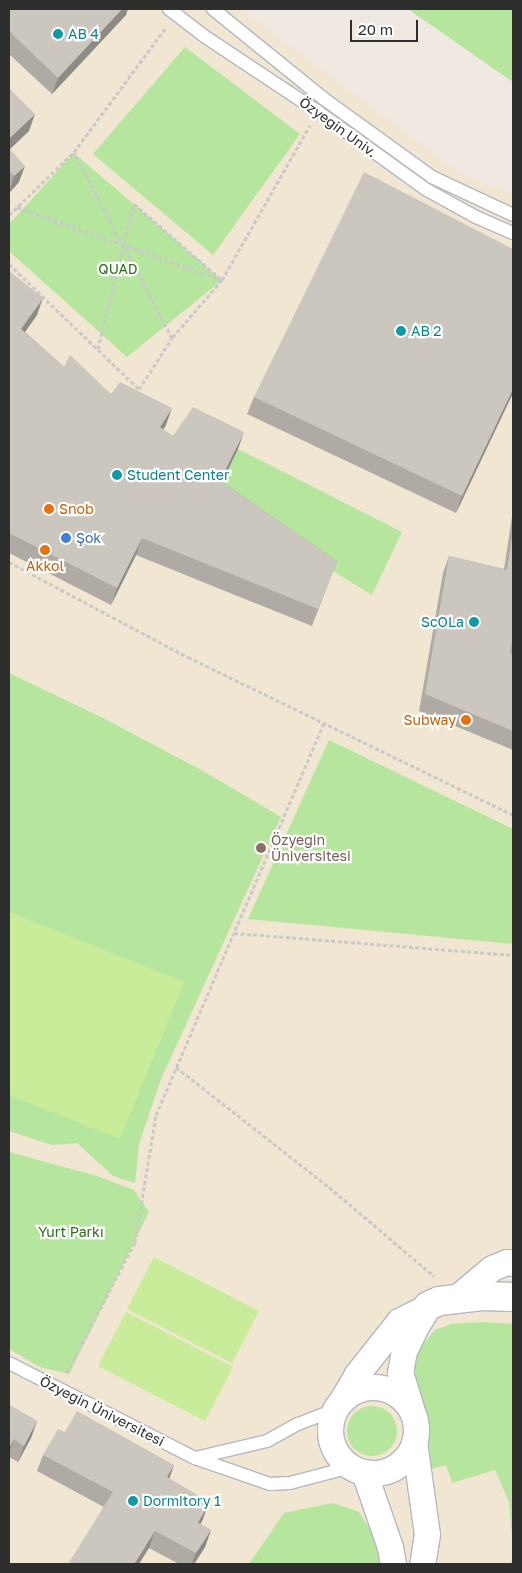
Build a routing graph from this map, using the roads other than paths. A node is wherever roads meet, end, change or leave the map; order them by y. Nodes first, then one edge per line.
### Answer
1 (212, 9) edge
2 (172, 11) edge
3 (513, 215) edge
4 (513, 233) edge
5 (513, 1263) edge
6 (513, 1297) edge
7 (455, 1299) junction
8 (428, 1306) junction
9 (9, 1363) edge
10 (339, 1405) junction
11 (414, 1417) junction
12 (414, 1442) junction
13 (195, 1458) junction
14 (358, 1470) junction
15 (393, 1564) edge
16 (422, 1564) edge

1 - 3 lane
2 - 4 lane, Özyeğin Univ.
5 - 7 street
6 - 7 street
7 - 8 street
8 - 10 street
8 - 11 street
9 - 13 lane, Özyeğin Üniversitesi
10 - 11 street
10 - 13 lane
10 - 14 street
11 - 12 street
12 - 14 street
12 - 16 street
13 - 14 lane, Özyeğin Üniversitesi
14 - 15 street

